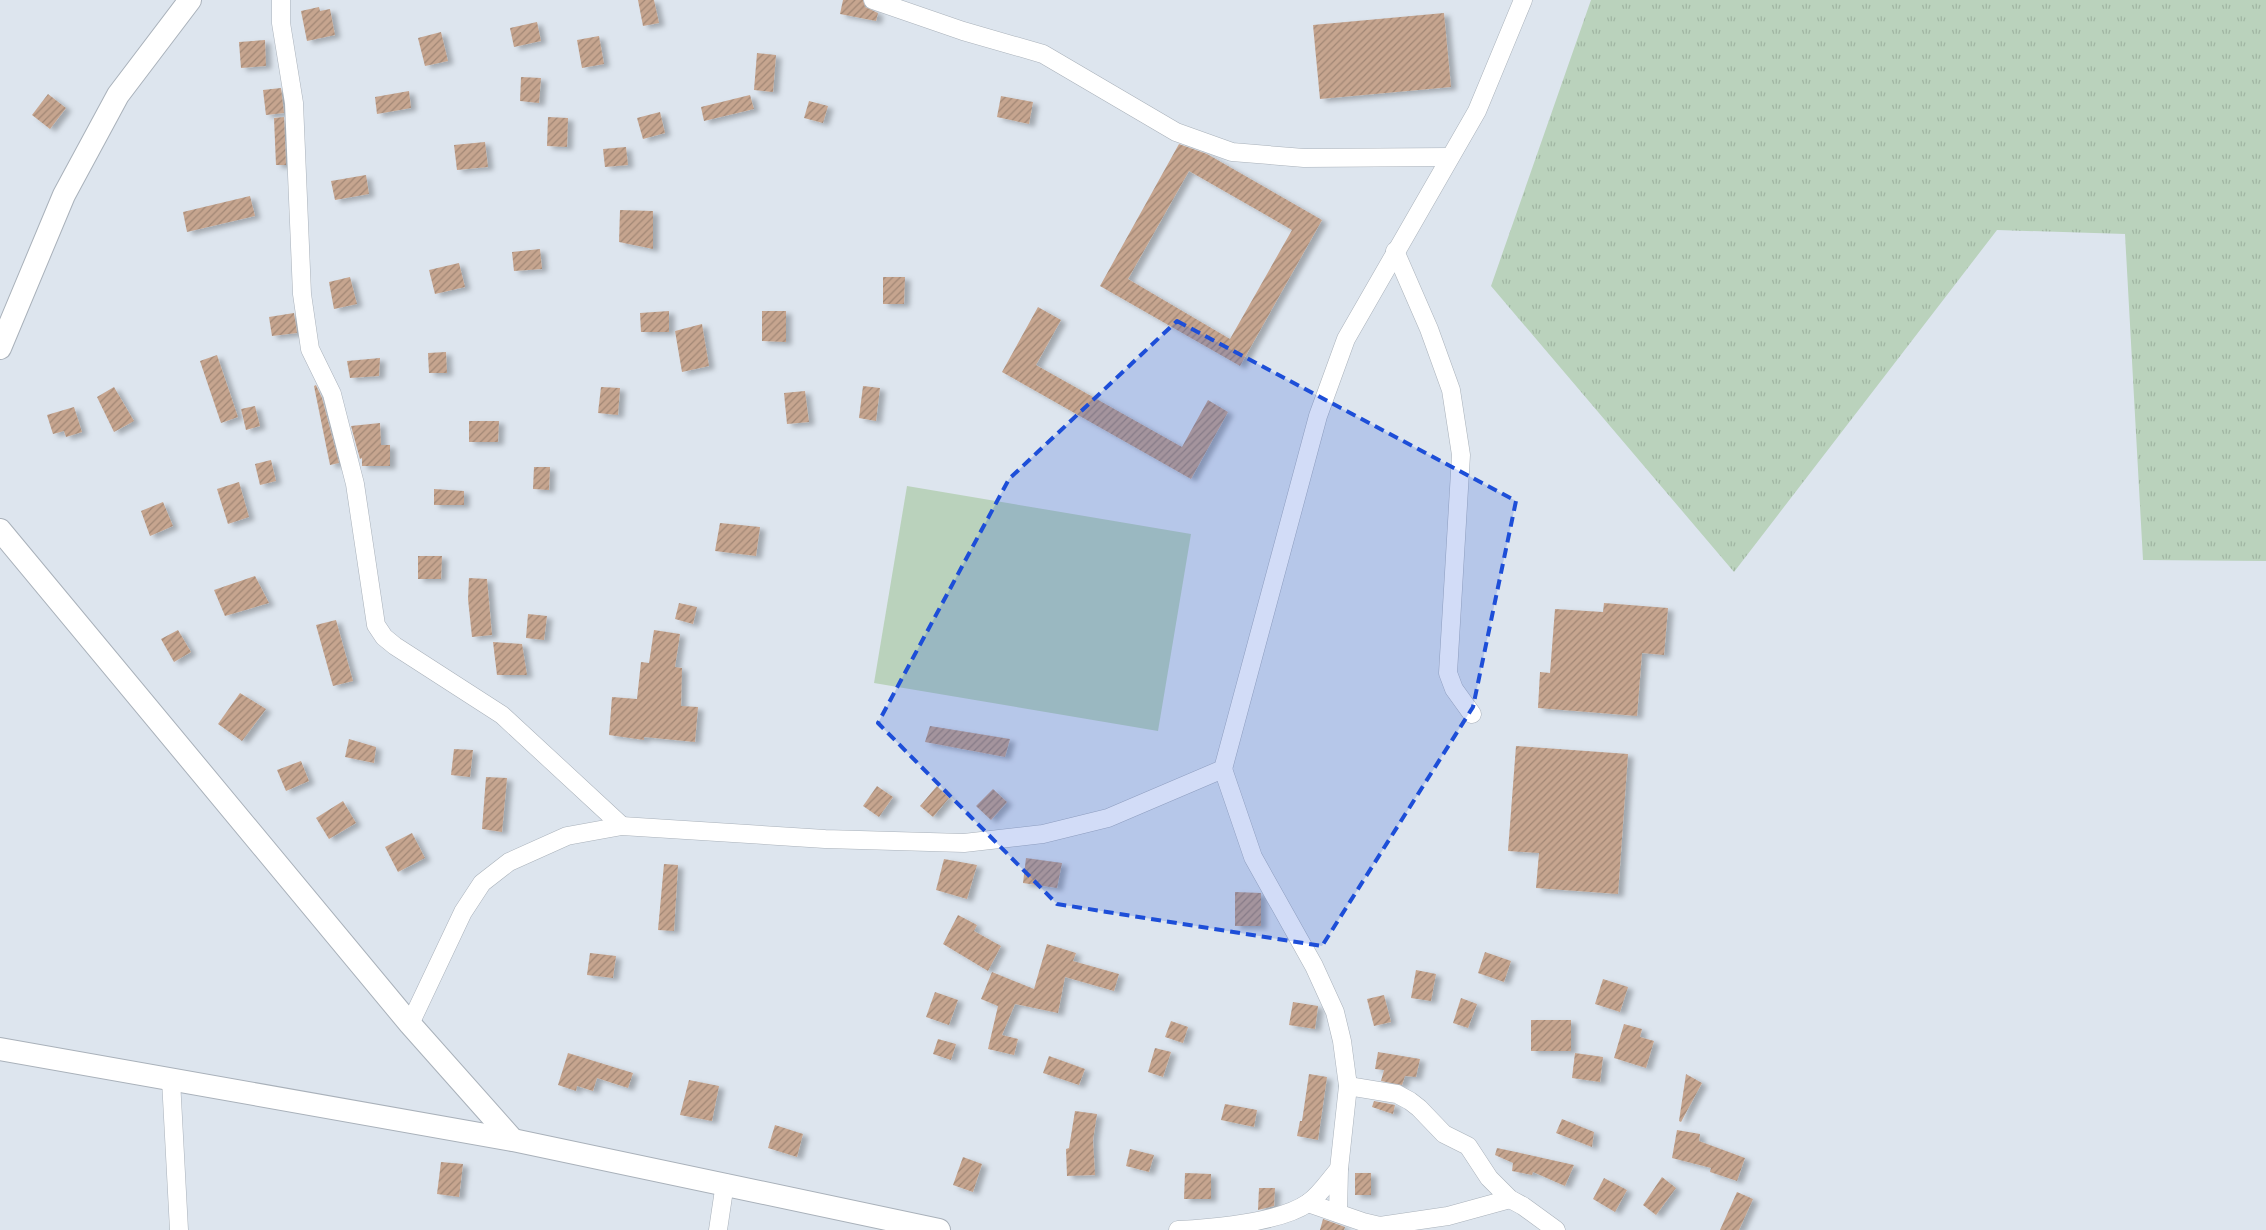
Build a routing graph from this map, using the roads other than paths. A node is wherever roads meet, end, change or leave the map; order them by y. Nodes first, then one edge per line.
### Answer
1 (190, 0) edge
2 (281, 0) edge
3 (873, 0) edge
4 (1523, 0) edge
5 (1450, 157) junction
6 (1395, 252) junction
7 (0, 348) edge
8 (0, 530) edge
9 (1472, 714) dead end
10 (1222, 769) junction
11 (622, 826) junction
12 (410, 1024) junction
13 (0, 1049) edge
14 (170, 1080) junction
15 (1348, 1086) junction
16 (513, 1140) junction
17 (1339, 1169) junction
18 (725, 1184) junction
19 (1510, 1199) junction
20 (1308, 1203) junction
21 (1338, 1212) junction
22 (179, 1230) edge
23 (718, 1230) edge
24 (939, 1230) edge
25 (1178, 1230) edge
26 (1556, 1230) edge

1 - 7 street
2 - 11 street
3 - 5 street
4 - 5 street
5 - 6 street
6 - 9 street
6 - 10 street
8 - 12 street
10 - 11 street
10 - 15 street
11 - 12 street
12 - 16 street
13 - 14 street
14 - 16 street
14 - 22 street
15 - 17 street
15 - 19 street
16 - 18 street
17 - 20 street
17 - 21 street
18 - 23 street
18 - 24 street
19 - 21 street
19 - 26 street
20 - 21 street
20 - 25 street

